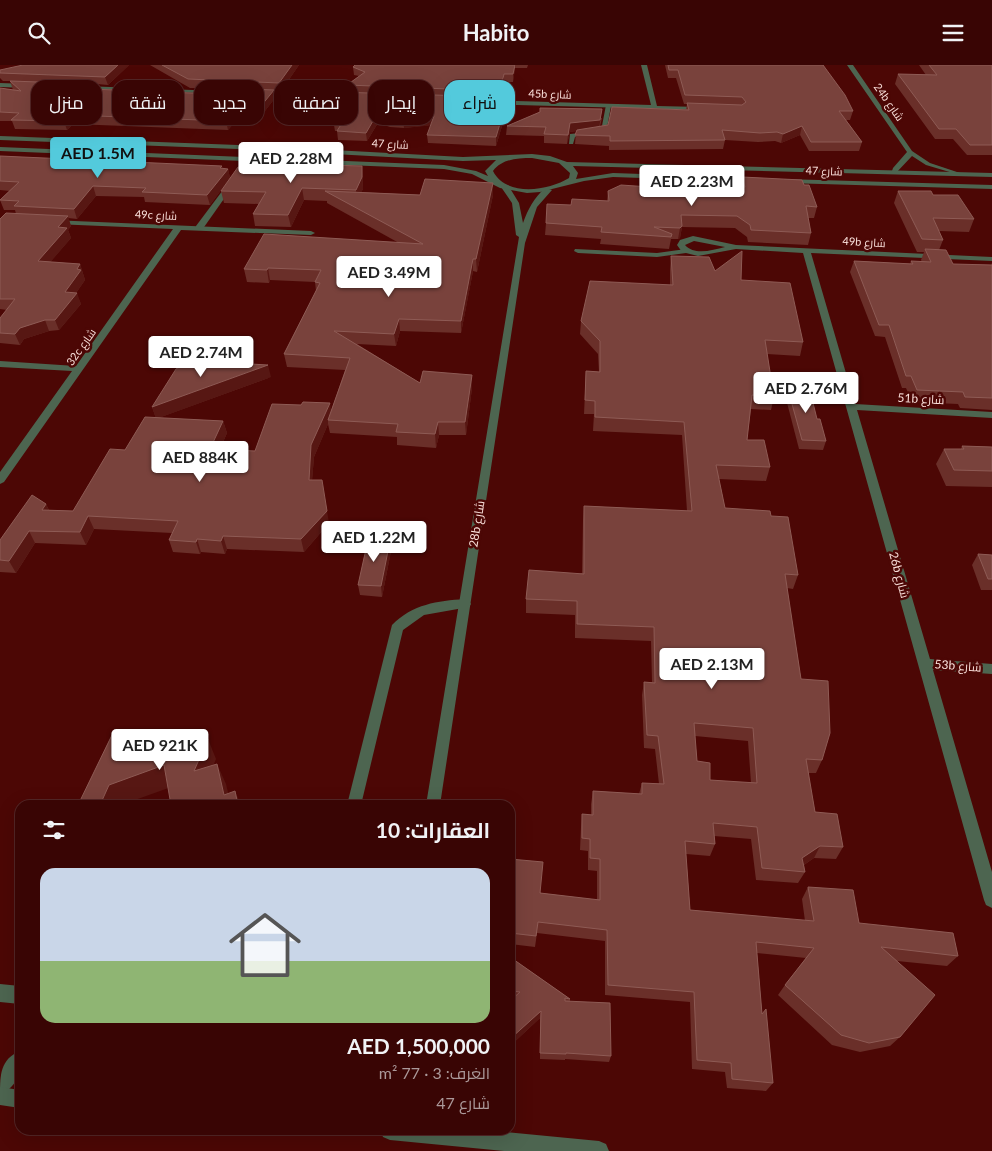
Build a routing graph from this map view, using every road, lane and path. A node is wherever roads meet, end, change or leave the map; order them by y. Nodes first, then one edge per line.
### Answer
1 (644, 65) edge
2 (850, 65) edge
3 (0, 85) edge
4 (31, 86) edge
5 (102, 89) edge
6 (194, 92) edge
7 (515, 103) edge
8 (608, 106) junction
9 (654, 107) junction
10 (708, 109) edge
11 (0, 138) edge
12 (571, 143) edge
13 (0, 149) edge
14 (910, 152) junction
15 (509, 158) junction
16 (249, 159) junction
17 (567, 164) junction
18 (893, 173) junction
19 (962, 175) junction
20 (992, 175) edge
21 (768, 180) edge
22 (778, 181) edge
23 (496, 183) junction
24 (566, 184) junction
25 (505, 187) junction
26 (992, 187) edge
27 (548, 190) junction
28 (50, 221) edge
29 (180, 227) junction
30 (199, 228) junction
31 (311, 233) dead end
32 (521, 243) junction
33 (736, 247) junction
34 (806, 250) junction
35 (578, 251) dead end
36 (686, 251) junction
37 (992, 259) edge
38 (0, 364) edge
39 (79, 369) junction
40 (850, 407) junction
41 (992, 415) edge
42 (0, 480) edge
43 (465, 604) junction
44 (923, 664) junction
45 (992, 669) edge
46 (355, 800) edge
47 (434, 800) edge
48 (992, 900) edge
49 (0, 993) edge
50 (15, 994) edge
51 (15, 1066) edge
52 (0, 1085) edge
53 (0, 1096) edge
54 (15, 1098) edge
55 (440, 1135) edge
56 (599, 1151) edge

1 - 9 street
2 - 14 street, 24b شارع
3 - 4 street
5 - 6 street
7 - 8 street, 45b شارع
8 - 9 street, 45b شارع
8 - 12 street
9 - 10 street, 45b شارع
11 - 15 street, شارع 47
13 - 16 street, شارع 47
14 - 18 street
14 - 19 street, 24b شارع
15 - 17 street, شارع 47
15 - 23 street
16 - 23 street, شارع 47
16 - 30 street
17 - 18 street, شارع 47
17 - 24 street
18 - 19 street, شارع 47
19 - 20 street, شارع 47
21 - 24 street
22 - 26 street, شارع 47
23 - 25 street, شارع 47
24 - 27 street
25 - 27 street, شارع 47
25 - 32 street, 28b شارع
27 - 32 street, 28b شارع
28 - 29 street, 49c شارع
29 - 30 street, 49c شارع
29 - 39 street, 32c شارع
30 - 31 street, 49c شارع
32 - 43 street, 28b شارع
33 - 34 street, 49b شارع
33 - 36 street, 49b شارع
33 - 36 street, 49b شارع
34 - 37 street, 49b شارع
34 - 40 street, 26b شارع
35 - 36 street
38 - 39 street
39 - 42 street, 32c شارع
40 - 41 street, 51b شارع
40 - 44 street, 26b شارع
43 - 46 street
43 - 47 street, 28b شارع
44 - 45 street, 53b شارع
44 - 48 street, 26b شارع
49 - 50 street
51 - 52 street
53 - 54 street
55 - 56 street

